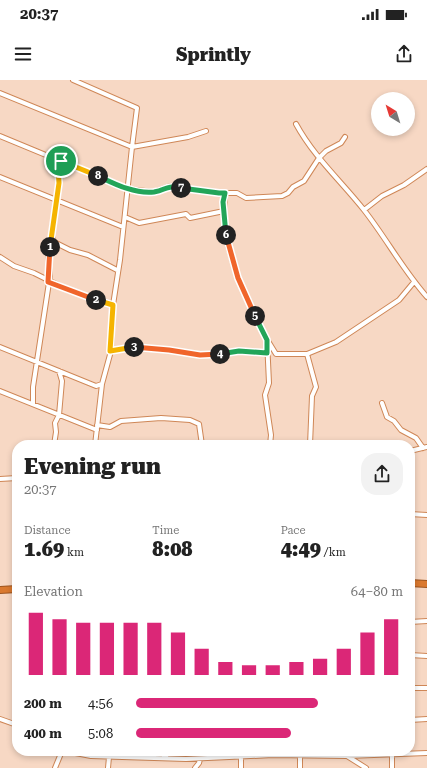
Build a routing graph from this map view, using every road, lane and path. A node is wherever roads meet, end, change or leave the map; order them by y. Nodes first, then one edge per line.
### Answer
1 (73, 80) edge
2 (0, 93) edge
3 (296, 124) dead end
4 (206, 131) dead end
5 (0, 136) edge
6 (345, 137) dead end
7 (132, 147) junction
8 (319, 158) junction
9 (61, 161) junction
10 (427, 169) edge
11 (0, 177) edge
12 (128, 189) junction
13 (225, 193) junction
14 (57, 200) junction
15 (364, 210) junction
16 (224, 211) junction
17 (125, 217) junction
18 (124, 227) junction
19 (52, 236) junction
20 (0, 257) edge
21 (117, 270) junction
22 (48, 282) junction
23 (414, 282) junction
24 (427, 297) edge
25 (113, 305) junction
26 (267, 340) junction
27 (0, 347) edge
28 (110, 351) junction
29 (267, 353) junction
30 (307, 354) junction
31 (38, 362) junction
32 (59, 371) junction
33 (102, 384) junction
34 (0, 391) edge
35 (33, 404) junction
36 (382, 404) dead end
37 (59, 414) junction
38 (98, 425) junction
39 (97, 430) junction
40 (55, 440) edge
41 (96, 440) edge
42 (201, 440) edge
43 (270, 440) edge
44 (310, 440) edge
45 (425, 448) edge
46 (415, 450) edge
47 (12, 478) edge
48 (0, 479) edge
49 (415, 514) edge
50 (427, 515) edge
51 (415, 583) edge
52 (427, 584) edge
53 (12, 589) edge
54 (0, 590) edge
55 (415, 622) edge
56 (427, 622) edge
57 (415, 655) edge
58 (427, 656) edge
59 (415, 688) edge
60 (427, 688) edge
61 (427, 719) edge
62 (0, 720) edge
63 (415, 720) edge
64 (12, 724) edge
65 (415, 753) edge
66 (427, 753) edge
67 (60, 756) edge
68 (91, 756) edge
69 (165, 756) edge
70 (248, 756) edge
71 (300, 756) joint
72 (347, 756) joint
73 (392, 756) edge
74 (108, 757) junction
75 (240, 757) junction
76 (167, 758) junction
77 (200, 759) junction
78 (55, 768) edge
79 (108, 768) edge
80 (195, 768) edge
81 (240, 768) edge
82 (300, 768) edge
83 (366, 768) edge
84 (392, 768) edge

1 - 7 street
2 - 7 street
3 - 8 street
4 - 7 street
5 - 9 street
6 - 8 street
7 - 12 street
8 - 13 street
8 - 15 street
9 - 12 street
9 - 14 street
10 - 15 street
11 - 14 street
12 - 13 street
12 - 17 street
13 - 16 street
14 - 18 street
14 - 19 street
15 - 23 street
16 - 17 street
16 - 26 street
17 - 18 street
18 - 21 street
19 - 21 street
19 - 22 street
20 - 22 street
21 - 25 street
22 - 25 street
22 - 31 street
23 - 24 street
23 - 30 street
25 - 28 street
26 - 29 street
26 - 30 street
27 - 31 street
28 - 29 street
28 - 33 street
29 - 43 street
30 - 44 street
31 - 32 street
31 - 35 street
32 - 33 street
32 - 37 street
33 - 38 street
34 - 35 street
35 - 37 street
36 - 45 street
37 - 39 street
37 - 40 street
38 - 39 street
38 - 42 street
39 - 41 street
45 - 46 street
47 - 48 street
49 - 50 street
51 - 52 highway
53 - 54 highway
55 - 56 street
57 - 58 street
59 - 60 street
61 - 63 street
62 - 64 street
65 - 66 street
67 - 78 street
68 - 74 street
69 - 76 street
70 - 75 street
71 - 72 street
71 - 82 street
72 - 83 street
73 - 84 street
74 - 76 street
74 - 79 street
75 - 77 street
75 - 81 street
76 - 77 street
77 - 80 street

